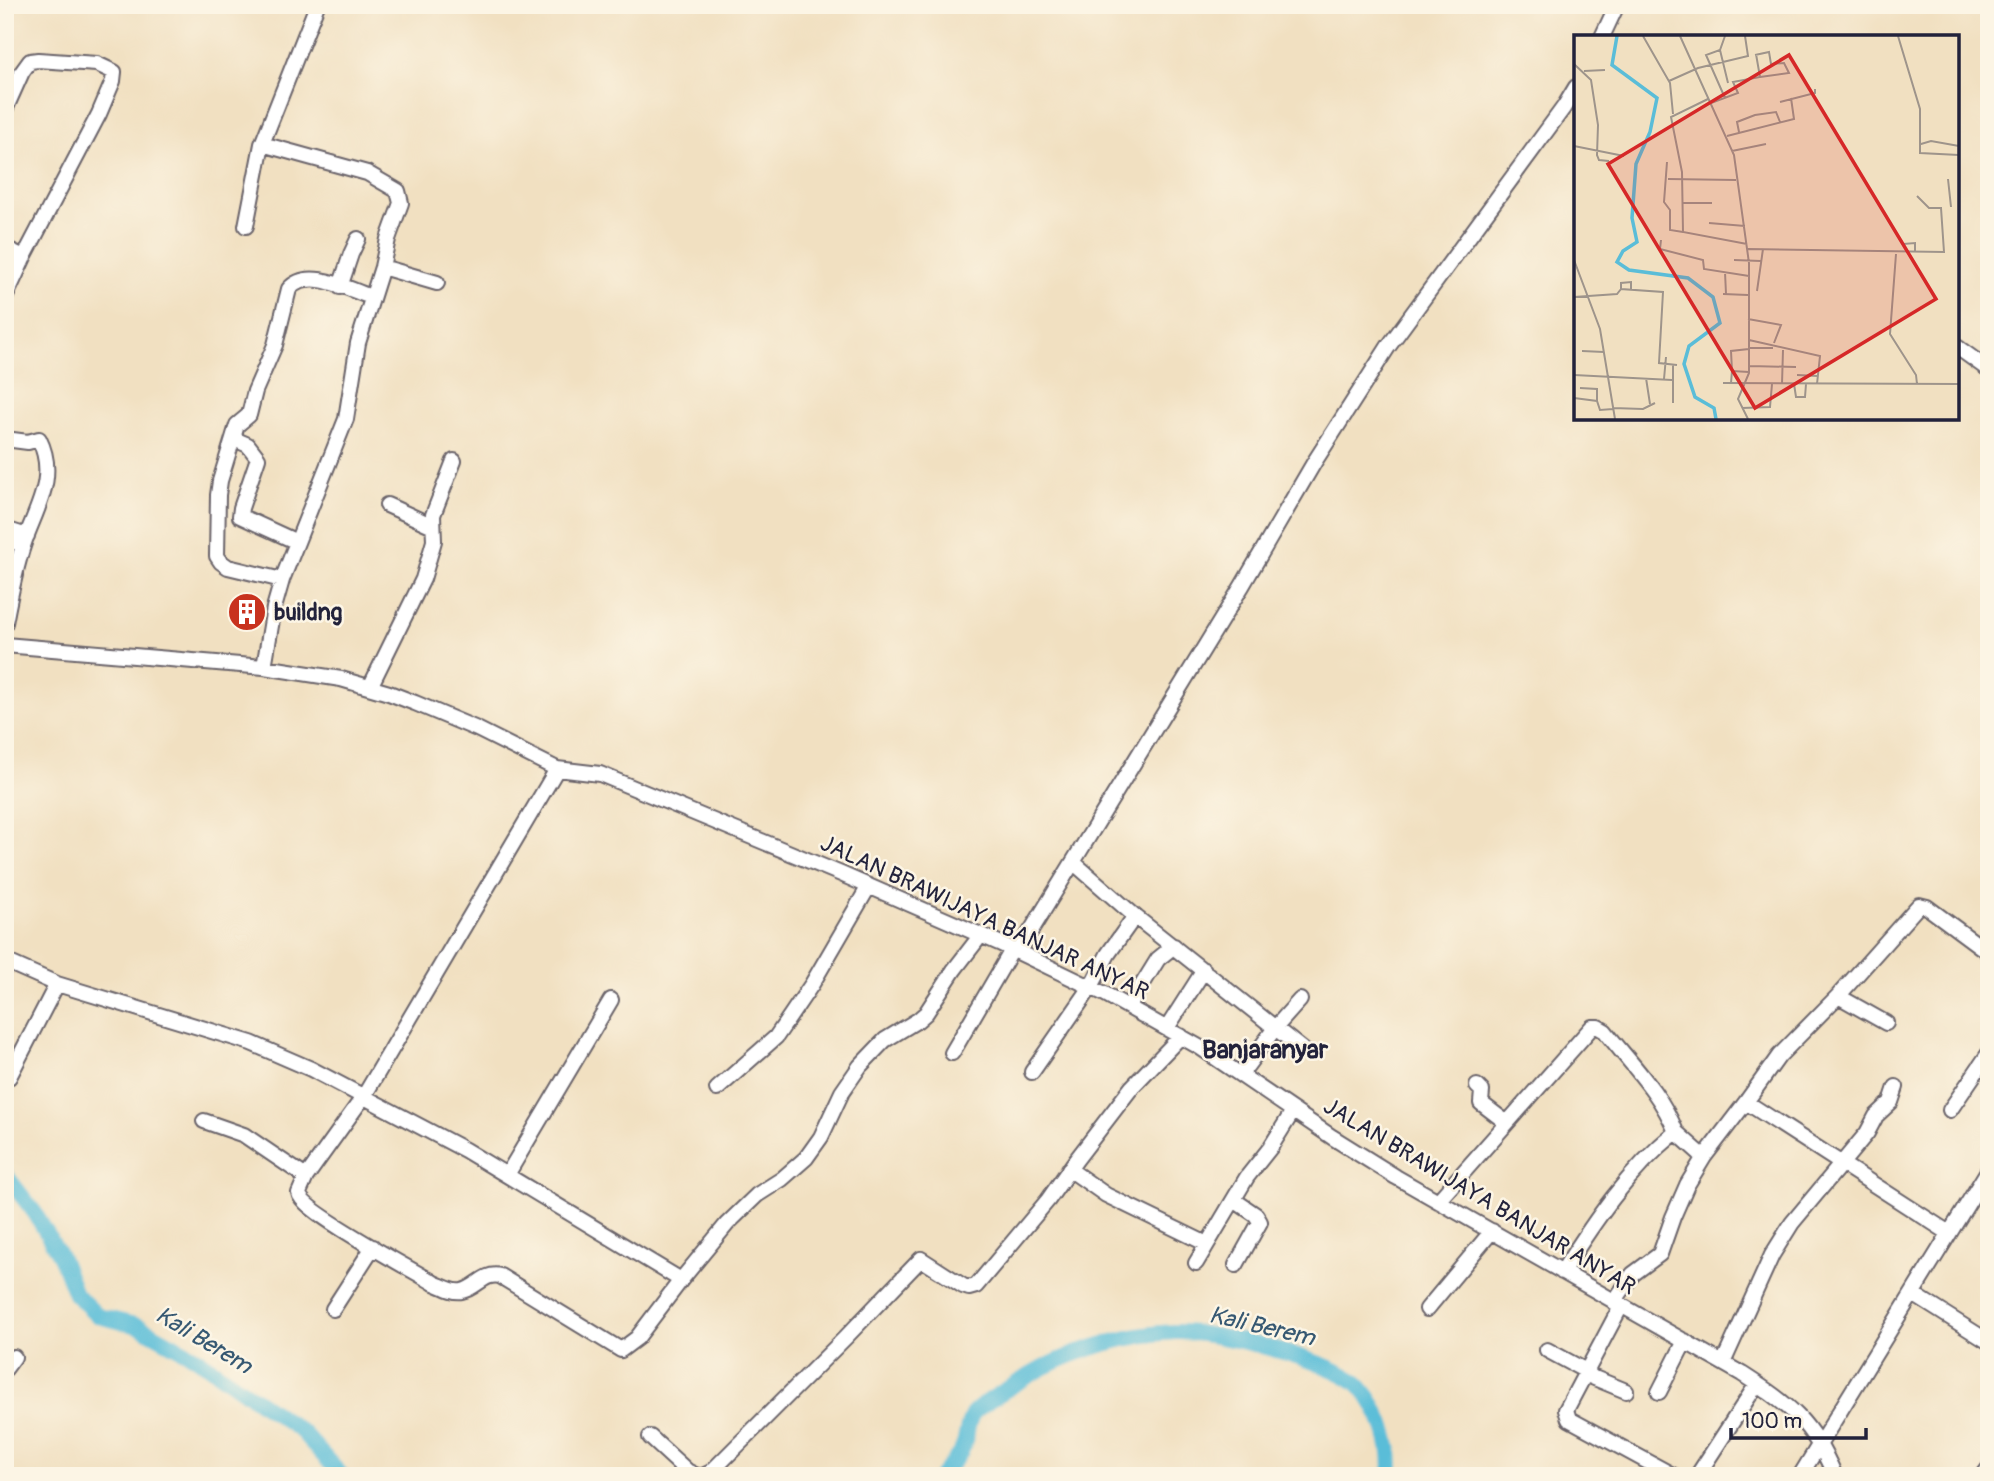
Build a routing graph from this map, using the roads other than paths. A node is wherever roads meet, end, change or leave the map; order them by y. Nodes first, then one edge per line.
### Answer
1 (317, 5) edge
2 (1617, 5) edge
3 (1603, 35) edge
4 (1574, 90) edge
5 (5, 110) edge
6 (262, 144) junction
7 (246, 226) dead end
8 (358, 239) dead end
9 (5, 247) edge
10 (24, 257) junction
11 (382, 267) junction
12 (437, 283) dead end
13 (340, 287) junction
14 (371, 297) junction
15 (5, 298) edge
16 (1959, 348) edge
17 (1989, 370) edge
18 (5, 439) edge
19 (234, 439) junction
20 (454, 461) dead end
21 (387, 505) dead end
22 (433, 526) junction
23 (5, 529) edge
24 (26, 539) junction
25 (5, 542) edge
26 (297, 542) junction
27 (282, 580) junction
28 (5, 623) edge
29 (5, 645) edge
30 (264, 667) junction
31 (370, 687) junction
32 (557, 769) junction
33 (1073, 862) junction
34 (869, 886) junction
35 (1135, 916) junction
36 (981, 935) junction
37 (1174, 947) junction
38 (1015, 951) junction
39 (1989, 953) edge
40 (5, 961) edge
41 (1205, 970) junction
42 (57, 984) junction
43 (1091, 987) junction
44 (1838, 996) junction
45 (611, 1000) dead end
46 (1300, 1000) dead end
47 (1129, 1006) junction
48 (1886, 1023) dead end
49 (1167, 1028) junction
50 (1275, 1028) junction
51 (1181, 1036) junction
52 (1303, 1050) dead end
53 (952, 1053) dead end
54 (1989, 1053) edge
55 (1032, 1072) dead end
56 (1241, 1074) junction
57 (9, 1077) dead end
58 (1477, 1086) dead end
59 (1896, 1087) dead end
60 (717, 1088) dead end
61 (364, 1096) junction
62 (1746, 1102) junction
63 (1950, 1110) dead end
64 (1293, 1111) junction
65 (204, 1121) dead end
66 (1507, 1123) junction
67 (1676, 1132) junction
68 (1704, 1157) junction
69 (1841, 1164) junction
70 (1069, 1169) junction
71 (1989, 1169) edge
72 (507, 1175) junction
73 (306, 1177) junction
74 (1234, 1200) junction
75 (1438, 1201) junction
76 (1492, 1231) junction
77 (1949, 1233) junction
78 (1207, 1244) junction
79 (373, 1247) junction
80 (1196, 1263) dead end
81 (1236, 1265) dead end
82 (1562, 1272) junction
83 (681, 1280) junction
84 (1913, 1294) junction
85 (1618, 1304) junction
86 (333, 1309) dead end
87 (1427, 1309) dead end
88 (1685, 1341) junction
89 (1989, 1342) edge
90 (1547, 1350) dead end
91 (1723, 1363) junction
92 (1586, 1371) junction
93 (1757, 1384) junction
94 (1626, 1391) dead end
95 (1659, 1392) dead end
96 (650, 1437) dead end
97 (1821, 1445) junction
98 (1989, 1468) edge
99 (697, 1476) edge
100 (704, 1476) edge
101 (1674, 1476) edge
102 (1697, 1476) edge
103 (1800, 1476) edge
104 (1836, 1476) edge
105 (1983, 1476) edge

1 - 6 street
2 - 3 street
4 - 33 street
5 - 10 street
6 - 7 street
6 - 11 street
8 - 13 street
9 - 10 street
10 - 15 street
11 - 12 street
11 - 14 street
13 - 14 street
13 - 19 street
14 - 26 street
16 - 17 street
18 - 24 street
19 - 26 street
19 - 27 street
20 - 22 street
21 - 22 street
22 - 31 street
23 - 24 street
24 - 25 street
24 - 28 street
26 - 27 street
27 - 30 street
29 - 30 street, JALAN BRAWIJAYA BANJAR ANYAR
30 - 31 street, JALAN BRAWIJAYA BANJAR ANYAR
31 - 32 street, JALAN BRAWIJAYA BANJAR ANYAR
32 - 34 street, JALAN BRAWIJAYA BANJAR ANYAR
32 - 61 street
33 - 35 street
33 - 38 street
34 - 36 street, JALAN BRAWIJAYA BANJAR ANYAR
34 - 60 street
35 - 37 street
35 - 43 street
36 - 38 street, JALAN BRAWIJAYA BANJAR ANYAR
36 - 83 street
37 - 41 street
37 - 47 street
38 - 43 street, JALAN BRAWIJAYA BANJAR ANYAR
38 - 53 street
39 - 44 street
40 - 42 street
41 - 49 street
41 - 50 street
42 - 57 street
42 - 61 street
43 - 47 street, JALAN BRAWIJAYA BANJAR ANYAR
43 - 55 street
44 - 48 street
44 - 62 street
45 - 72 street
46 - 50 street
47 - 49 street, JALAN BRAWIJAYA BANJAR ANYAR
49 - 51 street, JALAN BRAWIJAYA BANJAR ANYAR
50 - 52 street
50 - 56 street
51 - 56 street, JALAN BRAWIJAYA BANJAR ANYAR
51 - 70 street
54 - 63 street
56 - 64 street, JALAN BRAWIJAYA BANJAR ANYAR
58 - 66 street
59 - 69 street
61 - 72 street
61 - 73 street
62 - 68 street
62 - 69 street
64 - 74 street
64 - 75 street, JALAN BRAWIJAYA BANJAR ANYAR
65 - 73 street
66 - 67 street
66 - 75 street
67 - 68 street
67 - 82 street
68 - 85 street
69 - 77 street
69 - 91 street
70 - 78 street
70 - 100 street
71 - 77 street
72 - 83 street
73 - 79 street
74 - 78 street
74 - 81 street
75 - 76 street, JALAN BRAWIJAYA BANJAR ANYAR
76 - 82 street, JALAN BRAWIJAYA BANJAR ANYAR
76 - 87 street
77 - 84 street
78 - 80 street
79 - 83 street
79 - 86 street
82 - 85 street, JALAN BRAWIJAYA BANJAR ANYAR
84 - 89 street
84 - 97 street
85 - 88 street, JALAN BRAWIJAYA BANJAR ANYAR
85 - 92 street
88 - 91 street, JALAN BRAWIJAYA BANJAR ANYAR
88 - 95 street
90 - 92 street
91 - 93 street, JALAN BRAWIJAYA BANJAR ANYAR
92 - 94 street
92 - 101 street
93 - 97 street, JALAN BRAWIJAYA BANJAR ANYAR
93 - 102 street
96 - 99 street
97 - 103 street
97 - 104 street, JALAN BRAWIJAYA BANJAR ANYAR
98 - 105 street

